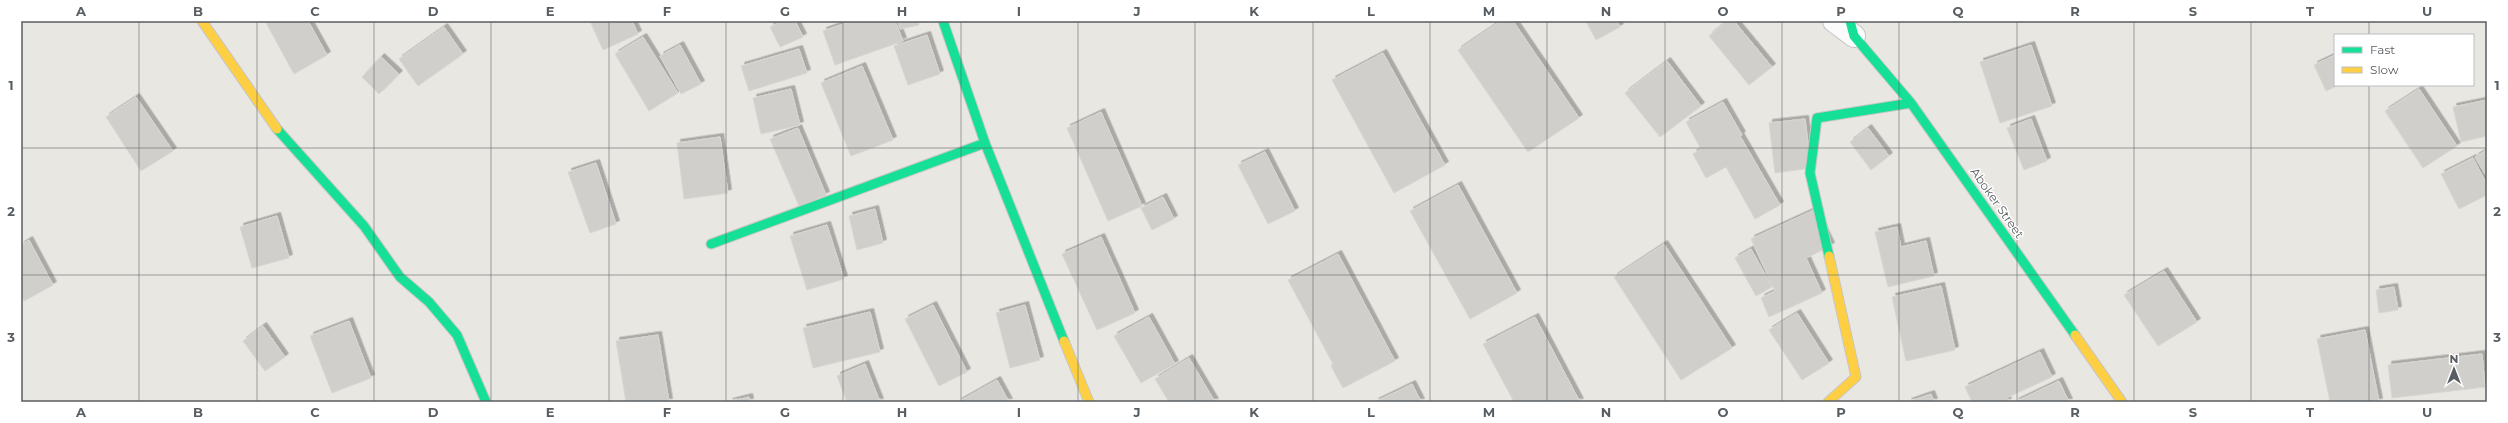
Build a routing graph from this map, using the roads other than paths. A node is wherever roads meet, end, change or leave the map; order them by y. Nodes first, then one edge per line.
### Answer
1 (202, 21) edge
2 (943, 21) edge
3 (1834, 21) edge
4 (1852, 29) edge
5 (1912, 103) junction
6 (985, 143) junction
7 (711, 244) dead end
8 (486, 402) edge
9 (1089, 402) edge
10 (1828, 402) edge
11 (2122, 402) edge

1 - 8 street
2 - 6 street
3 - 4 street
4 - 5 street, Aboker Street
5 - 10 street
5 - 11 street, Aboker Street
6 - 7 street
6 - 9 street

